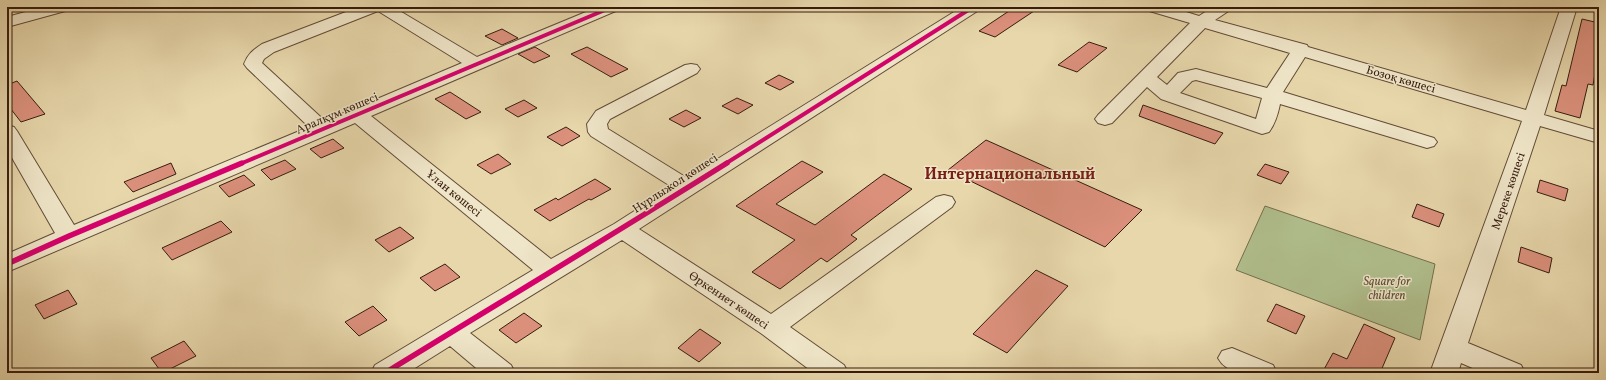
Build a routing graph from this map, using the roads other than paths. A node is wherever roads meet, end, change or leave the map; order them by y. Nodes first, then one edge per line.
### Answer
1 (62, 7) edge
2 (374, 7) edge
3 (382, 7) edge
4 (612, 7) edge
5 (973, 7) edge
6 (1152, 7) edge
7 (1224, 7) edge
8 (1569, 7) edge
9 (1202, 21) junction
10 (7, 22) edge
11 (1301, 49) junction
12 (476, 64) junction
13 (690, 69) dead end
14 (1147, 78) junction
15 (1168, 95) junction
16 (1272, 95) junction
17 (358, 115) junction
18 (1533, 118) junction
19 (1105, 119) dead end
20 (323, 130) junction
21 (7, 131) edge
22 (1599, 137) edge
23 (1427, 142) dead end
24 (687, 186) junction
25 (944, 202) dead end
26 (622, 229) junction
27 (69, 236) junction
28 (7, 264) edge
29 (550, 271) junction
30 (770, 328) junction
31 (451, 332) junction
32 (1452, 348) junction
33 (1232, 358) dead end
34 (385, 373) edge
35 (501, 373) edge
36 (834, 373) edge
37 (1263, 373) edge
38 (1444, 373) edge
39 (1511, 373) edge

1 - 10 street
2 - 20 street
3 - 12 street
4 - 12 street, Аралқұм көшесі
5 - 24 street, Нұрлыжол көшесі
6 - 9 street, Бозоқ көшесі
7 - 9 street
8 - 18 street, Мереке көшесі
9 - 11 street, Бозоқ көшесі
9 - 14 street
11 - 16 street
11 - 18 street, Бозоқ көшесі
12 - 17 street, Аралқұм көшесі
13 - 24 street
14 - 15 street
14 - 19 street
15 - 16 street
15 - 16 street
16 - 23 street
17 - 20 street, Аралқұм көшесі
17 - 29 street, Ұлан көшесі
18 - 22 street, Бозоқ көшесі
18 - 32 street, Мереке көшесі
20 - 27 street, Аралқұм көшесі
21 - 27 street
24 - 26 street, Нұрлыжол көшесі
25 - 30 street
26 - 29 street, Нұрлыжол көшесі
26 - 30 street, Өркениет көшесі
27 - 28 street, Аралқұм көшесі
29 - 31 street, Нұрлыжол көшесі
30 - 36 street, Өркениет көшесі
31 - 34 street, Нұрлыжол көшесі
31 - 35 street
32 - 38 street, Мереке көшесі
32 - 39 street
33 - 37 street

